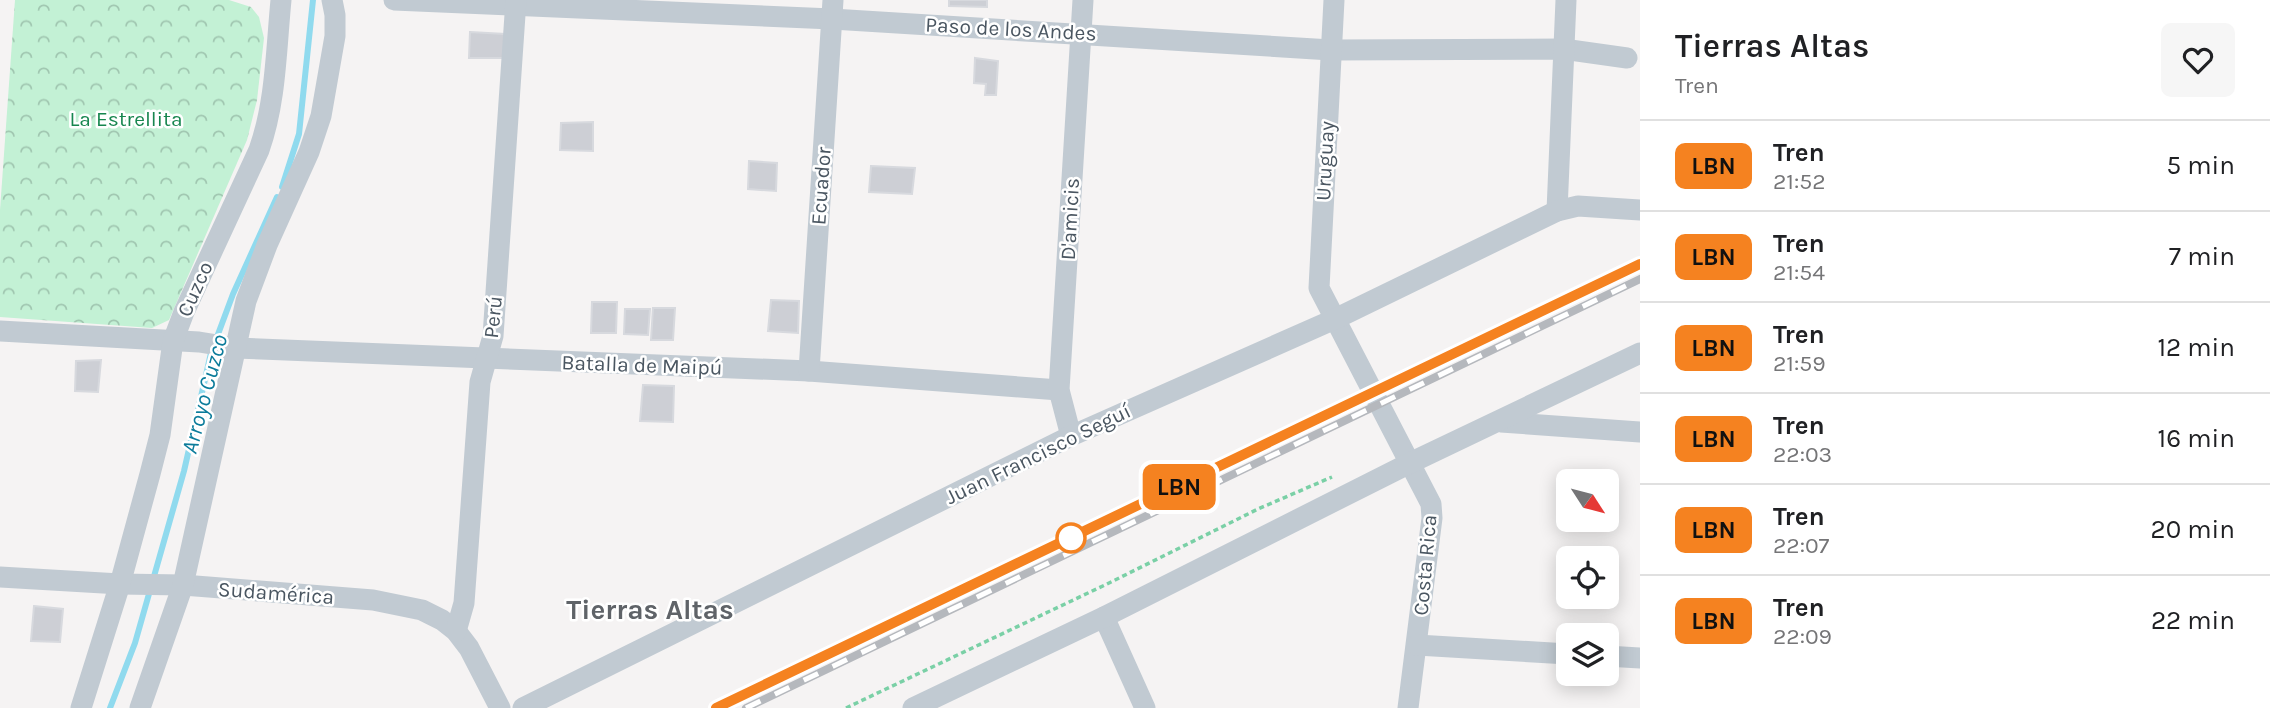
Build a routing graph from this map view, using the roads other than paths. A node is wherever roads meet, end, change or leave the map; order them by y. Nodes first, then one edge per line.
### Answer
1 (281, 0) edge
2 (332, 0) edge
3 (394, 0) edge
4 (1083, 0) edge
5 (1334, 0) edge
6 (1566, 0) edge
7 (515, 3) edge
8 (833, 9) edge
9 (1081, 33) junction
10 (1563, 49) junction
11 (1331, 50) junction
12 (1627, 58) dead end
13 (1640, 210) edge
14 (1557, 211) junction
15 (1335, 319) junction
16 (0, 331) edge
17 (173, 341) junction
18 (229, 348) junction
19 (1640, 353) edge
20 (486, 360) junction
21 (809, 371) junction
22 (1059, 390) junction
23 (1499, 421) junction
24 (1640, 432) edge
25 (1071, 436) junction
26 (1410, 463) junction
27 (0, 577) edge
28 (128, 584) junction
29 (177, 585) junction
30 (1104, 617) junction
31 (456, 631) junction
32 (1417, 645) junction
33 (1556, 653) edge
34 (1619, 657) edge
35 (1640, 659) edge
36 (81, 708) edge
37 (140, 708) edge
38 (500, 708) edge
39 (523, 708) edge
40 (913, 708) edge
41 (1145, 708) edge
42 (1408, 708) edge

1 - 17 street, Cuzco
2 - 18 street
3 - 7 street, Paso de los Andes
4 - 9 street, D'amicis
5 - 11 street, Uruguay
6 - 10 street
7 - 8 street, Paso de los Andes
7 - 20 street, Perú
8 - 9 street, Paso de los Andes
8 - 21 street, Ecuador
9 - 11 street, Paso de los Andes
9 - 22 street, D'amicis
10 - 11 street, Paso de los Andes
10 - 12 street, Paso de los Andes
10 - 14 street
11 - 15 street, Uruguay
13 - 14 street, Juan Francisco Seguí
14 - 15 street, Juan Francisco Seguí
15 - 25 street, Juan Francisco Seguí
15 - 26 street, Costa Rica
16 - 17 street
17 - 18 street, Batalla de Maipú
17 - 28 street, Cuzco
18 - 20 street, Batalla de Maipú
18 - 29 street
19 - 23 street
20 - 21 street, Batalla de Maipú
20 - 31 street, Perú
21 - 22 street, Batalla de Maipú
22 - 25 street, D'amicis
23 - 24 street
23 - 26 street
25 - 39 street, Juan Francisco Seguí
26 - 30 street
26 - 32 street, Costa Rica
27 - 28 street, Sudamérica
28 - 29 street, Sudamérica
28 - 36 street, Cuzco
29 - 31 street, Sudamérica
29 - 37 street
30 - 40 street
30 - 41 street
31 - 38 street, Sudamérica
32 - 33 street
32 - 42 street, Costa Rica
34 - 35 street

